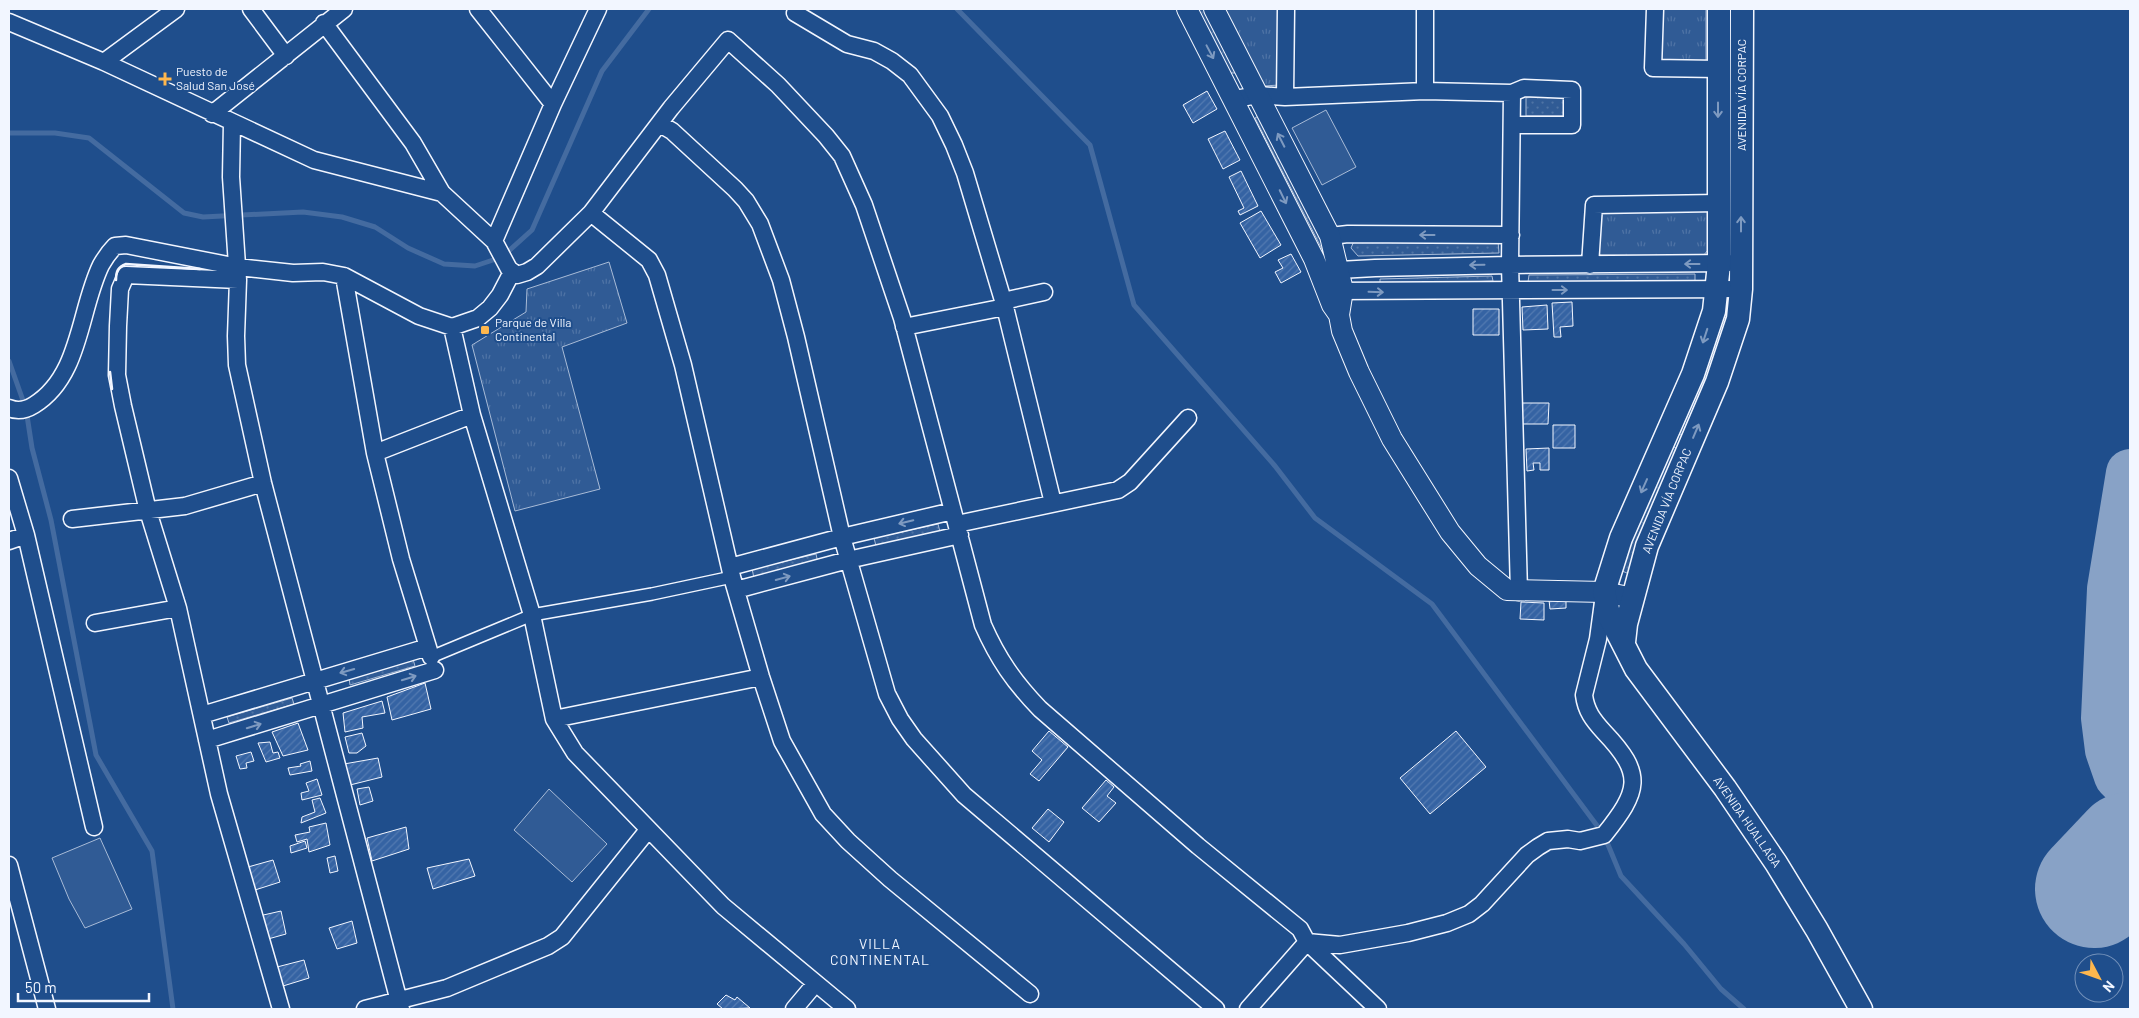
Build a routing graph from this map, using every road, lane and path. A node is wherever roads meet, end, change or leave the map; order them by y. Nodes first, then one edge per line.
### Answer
1 (176, 9) edge
2 (252, 9) edge
3 (344, 9) edge
4 (478, 9) edge
5 (598, 9) edge
6 (1187, 9) edge
7 (1214, 9) edge
8 (1286, 9) edge
9 (1425, 9) edge
10 (1655, 9) edge
11 (1720, 9) edge
12 (1742, 9) edge
13 (796, 13) dead end
14 (9, 22) edge
15 (324, 24) junction
16 (286, 56) junction
17 (104, 62) junction
18 (1719, 69) junction
19 (1425, 91) junction
20 (1512, 93) junction
21 (1258, 95) junction
22 (1285, 97) junction
23 (1234, 99) junction
24 (553, 104) junction
25 (212, 114) junction
26 (660, 124) junction
27 (1512, 125) junction
28 (231, 130) junction
29 (442, 193) junction
30 (1718, 203) junction
31 (591, 213) junction
32 (1510, 235) junction
33 (1330, 236) junction
34 (494, 241) junction
35 (1741, 262) junction
36 (1718, 264) junction
37 (1510, 265) junction
38 (1590, 265) junction
39 (238, 268) junction
40 (510, 271) junction
41 (344, 276) junction
42 (1333, 282) junction
43 (1717, 289) junction
44 (1741, 289) junction
45 (1511, 290) junction
46 (1044, 292) dead end
47 (1004, 304) junction
48 (452, 327) junction
49 (904, 327) junction
50 (9, 408) edge
51 (472, 416) junction
52 (1188, 418) dead end
53 (375, 453) junction
54 (9, 478) edge
55 (263, 483) junction
56 (1052, 503) junction
57 (148, 511) junction
58 (72, 519) dead end
59 (957, 524) junction
60 (26, 535) junction
61 (842, 537) junction
62 (9, 541) edge
63 (848, 560) junction
64 (733, 578) junction
65 (1518, 592) junction
66 (1604, 592) junction
67 (1633, 598) junction
68 (178, 608) junction
69 (532, 616) junction
70 (95, 623) dead end
71 (1624, 642) junction
72 (431, 658) junction
73 (1590, 668) junction
74 (761, 677) junction
75 (315, 680) junction
76 (322, 705) junction
77 (202, 715) junction
78 (554, 720) junction
79 (207, 740) junction
80 (94, 827) dead end
81 (648, 830) junction
82 (9, 865) edge
83 (1306, 942) junction
84 (815, 984) junction
85 (1030, 994) dead end
86 (400, 1005) edge
87 (47, 1009) edge
88 (281, 1009) edge
89 (365, 1009) edge
90 (794, 1009) edge
91 (847, 1009) edge
92 (1216, 1009) edge
93 (1248, 1009) edge
94 (1378, 1009) edge
95 (1861, 1009) edge

1 - 17 street
2 - 16 street
3 - 15 street
4 - 24 street
5 - 24 street
6 -> 23 street
7 - 21 street
8 - 22 street
9 - 19 street
10 - 18 street
11 - 18 main road, AVENIDA VÍA CORPAC
35 -> 12 main road, AVENIDA VÍA CORPAC
13 - 47 street
14 - 17 street
15 - 16 street
15 - 29 street
16 - 25 street
17 - 25 street
18 -> 30 main road, AVENIDA VÍA CORPAC
19 - 20 street
19 - 22 street
20 - 27 street
20 - 27 street
21 - 22 street
21 - 23 street
33 -> 21 street
23 -> 42 street
24 - 34 street
25 - 28 street
26 - 31 street
26 - 49 street
26 - 61 street
27 - 32 street
28 - 29 street
28 - 39 street
29 - 34 street
30 - 36 main road, AVENIDA VÍA CORPAC
30 - 38 street
31 - 40 street
31 - 64 street
32 -> 33 street
32 - 37 street
33 - 42 street
34 - 40 street
35 - 36 street
35 - 44 main road, AVENIDA VÍA CORPAC
36 -> 38 street
36 - 43 main road, AVENIDA VÍA CORPAC
37 - 38 street
37 -> 42 street
37 - 45 street
39 - 41 street
39 - 50 street
39 - 55 street
39 - 57 street
40 - 48 street
41 - 48 street
41 - 53 street
42 -> 45 street
42 - 65 street
43 - 44 street
45 -> 43 street
43 -> 66 main road, AVENIDA VÍA CORPAC
67 -> 44 main road, AVENIDA VÍA CORPAC
45 - 65 street
46 - 47 street
47 - 49 street
47 - 56 street
48 - 51 street
49 - 59 street
51 - 53 street
51 - 69 street
52 - 56 street
53 - 72 street
54 - 60 street
55 - 57 street
55 - 75 street
56 - 59 street
57 - 58 street
57 - 68 street
59 -> 61 street
59 - 63 street
59 - 83 street
60 - 62 street
60 - 80 street
61 - 63 street
61 - 64 street
64 -> 63 street
63 - 92 street
64 - 69 street
64 - 74 street
65 - 66 street
66 - 67 street
66 - 71 main road
66 - 73 street
67 - 71 main road, AVENIDA VÍA CORPAC
68 - 70 street
68 - 77 street
69 - 72 street
69 - 78 street
71 - 73 street
71 - 95 main road, AVENIDA HUALLAGA
72 -> 75 street
76 -> 72 street
73 - 83 street
74 - 78 street
74 - 85 street
75 - 76 street
75 - 77 street
79 -> 76 street
76 - 86 street
77 - 79 street
78 - 81 street
79 - 88 street
81 - 84 street
81 - 86 street
82 - 87 street
83 - 93 street
83 - 94 street
84 - 90 street
84 - 91 street
86 - 89 street

